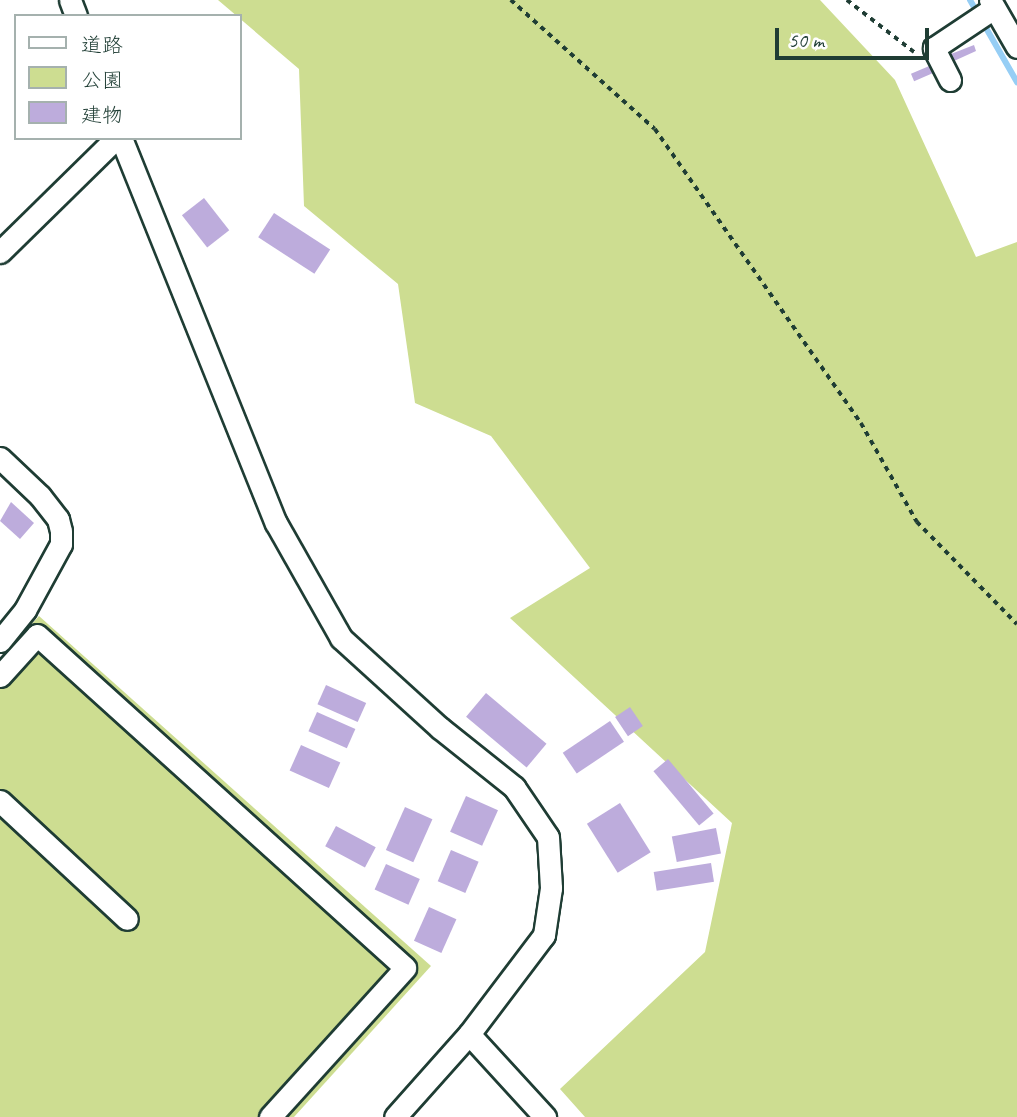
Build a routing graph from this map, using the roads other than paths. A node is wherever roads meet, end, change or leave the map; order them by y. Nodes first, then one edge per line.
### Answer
1 (992, 6) edge
2 (1017, 47) edge
3 (950, 80) dead end
4 (117, 140) edge
5 (120, 140) edge
6 (0, 253) edge
7 (0, 458) edge
8 (0, 642) edge
9 (0, 676) edge
10 (0, 801) edge
11 (127, 919) dead end
12 (469, 1034) junction
13 (270, 1117) edge
14 (395, 1117) edge
15 (545, 1117) edge

1 - 2 street
1 - 3 street
4 - 6 street
5 - 12 street
7 - 8 street
9 - 13 street
10 - 11 street
12 - 14 street
12 - 15 street

